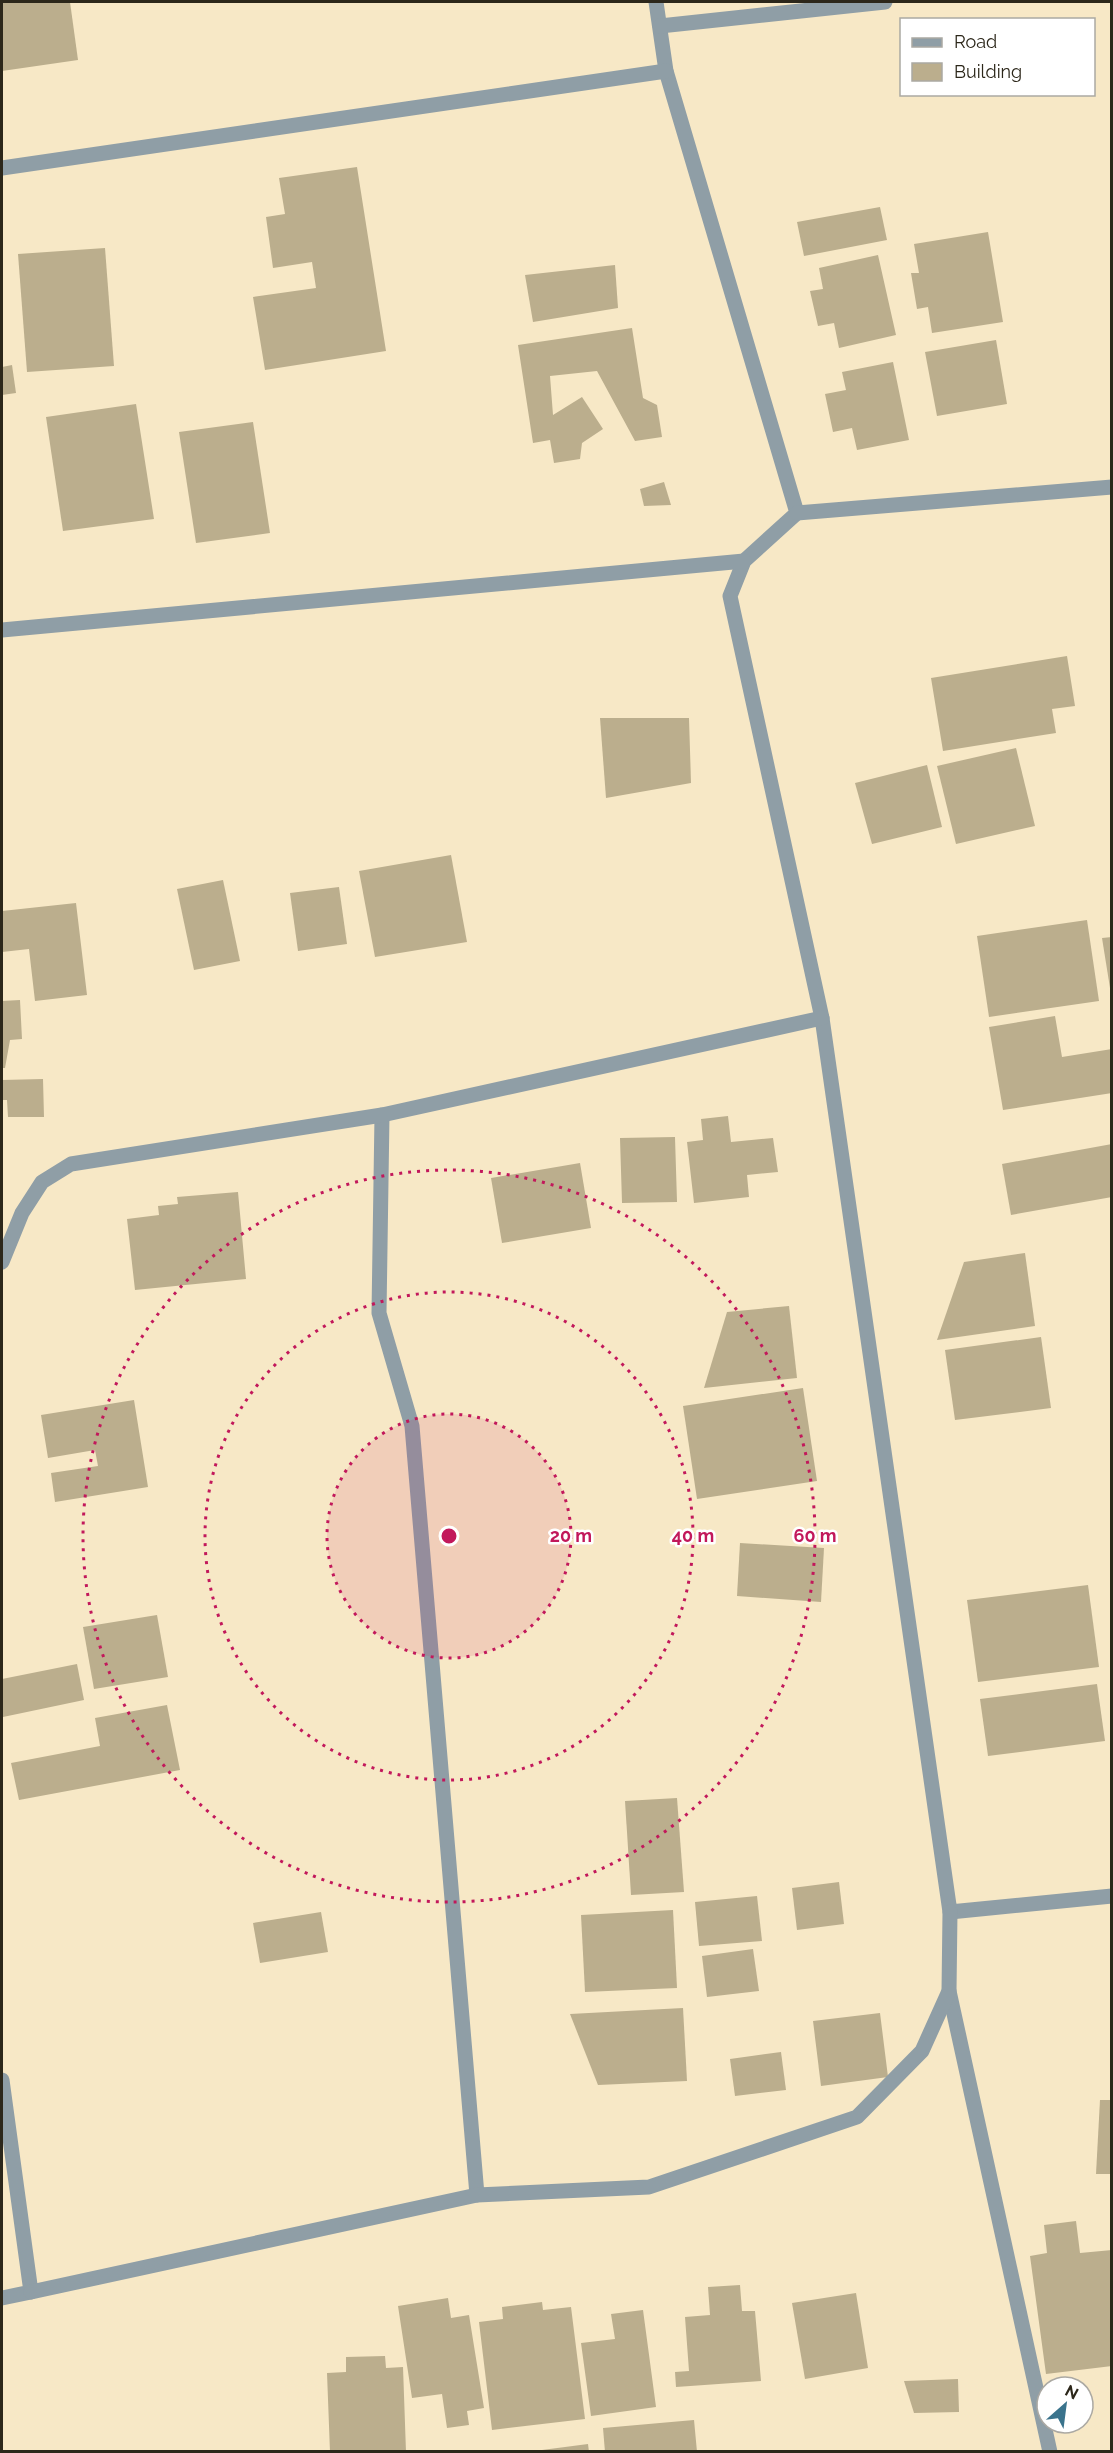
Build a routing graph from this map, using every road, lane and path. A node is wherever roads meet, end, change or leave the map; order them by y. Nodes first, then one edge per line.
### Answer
1 (656, 2) edge
2 (885, 2) edge
3 (660, 26) junction
4 (666, 71) junction
5 (2, 168) edge
6 (1112, 487) edge
7 (797, 513) junction
8 (744, 561) junction
9 (2, 630) edge
10 (822, 1018) junction
11 (382, 1115) junction
12 (2, 1263) edge
13 (1112, 1896) edge
14 (950, 1912) junction
15 (949, 1991) junction
16 (2, 2080) edge
17 (477, 2195) junction
18 (31, 2292) junction
19 (2, 2298) edge
20 (1050, 2451) edge

1 - 3 street
2 - 3 street
3 - 4 street
4 - 5 street
4 - 7 street
6 - 7 street
7 - 8 street
8 - 9 street
8 - 10 street
10 - 11 street
10 - 14 street
11 - 12 street
11 - 17 street
13 - 14 street
14 - 15 street
15 - 17 street
15 - 20 street
16 - 18 street
17 - 18 street
18 - 19 street

